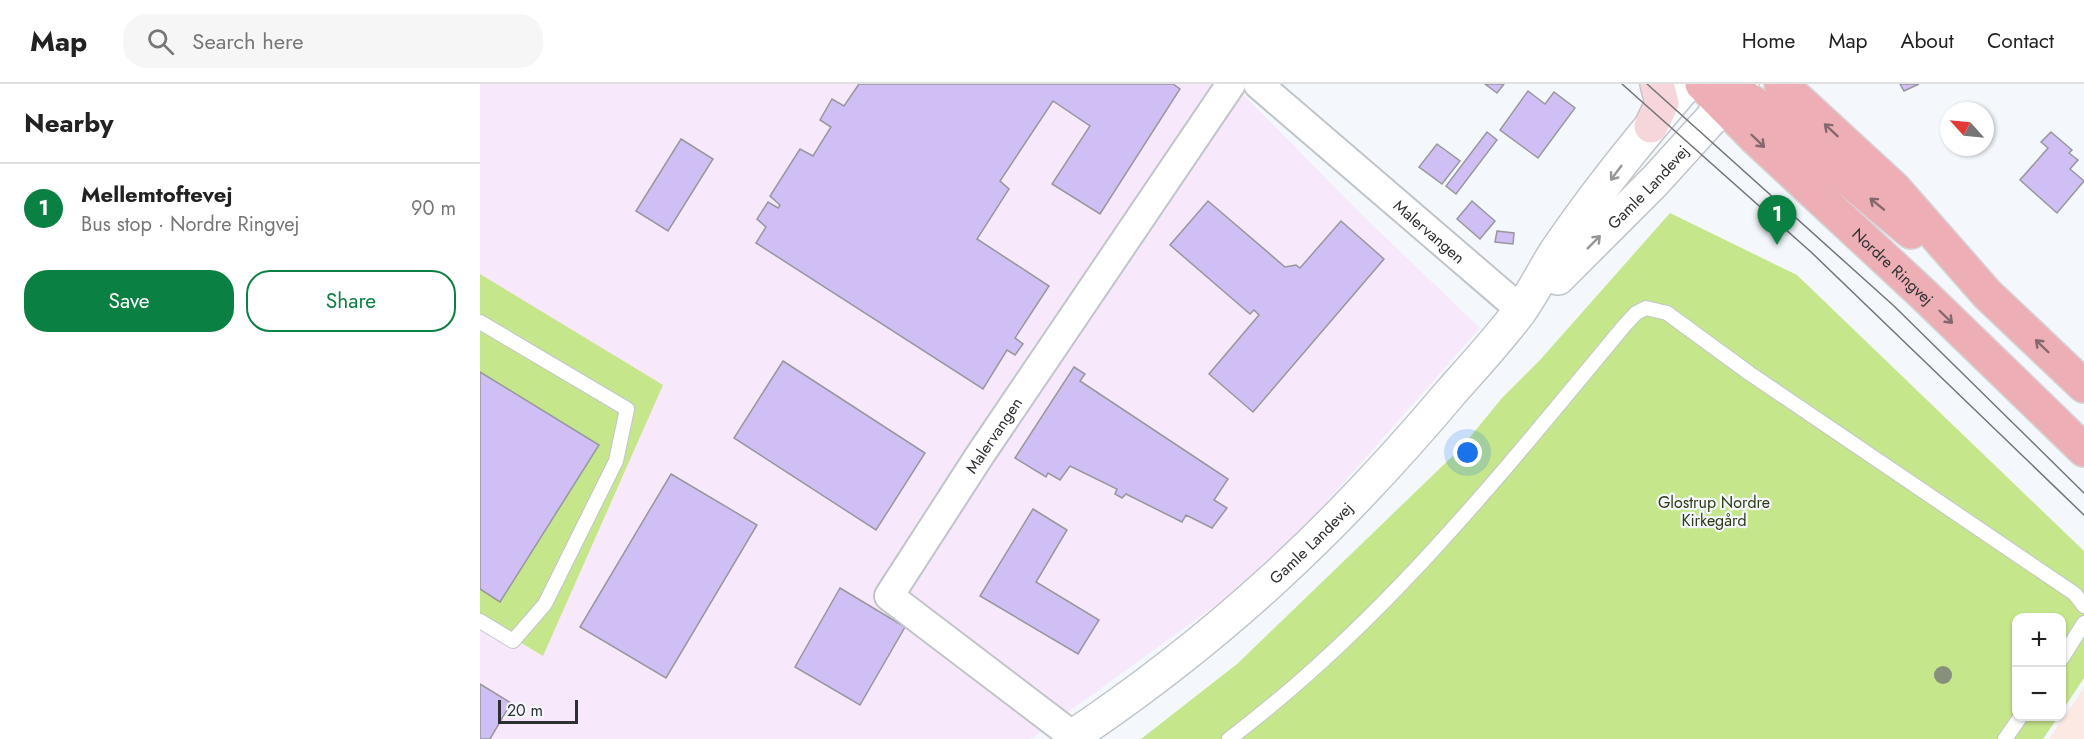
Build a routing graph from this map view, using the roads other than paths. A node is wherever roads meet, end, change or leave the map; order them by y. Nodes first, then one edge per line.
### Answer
1 (1231, 84) edge
2 (1258, 84) edge
3 (1657, 84) edge
4 (1687, 84) edge
5 (1781, 84) edge
6 (1725, 90) edge
7 (1651, 126) junction
8 (1987, 294) junction
9 (1521, 310) junction
10 (480, 322) edge
11 (2084, 386) edge
12 (2084, 450) edge
13 (2084, 606) edge
14 (480, 621) edge
15 (2084, 622) edge
16 (2066, 649) edge
17 (2018, 721) edge
18 (1071, 737) edge
19 (1229, 739) edge
20 (2005, 739) edge

1 - 18 street, Malervangen
2 - 9 street, Malervangen
3 - 7 main road
4 - 7 street, Gamle Landevej
8 -> 5 main road
8 -> 6 main road
9 -> 6 street, Gamle Landevej
6 -> 12 main road, Nordre Ringvej
7 -> 9 street, Gamle Landevej
11 -> 8 main road
9 - 18 street, Gamle Landevej
10 - 14 lane
13 - 19 lane
15 - 16 lane
17 - 20 lane

